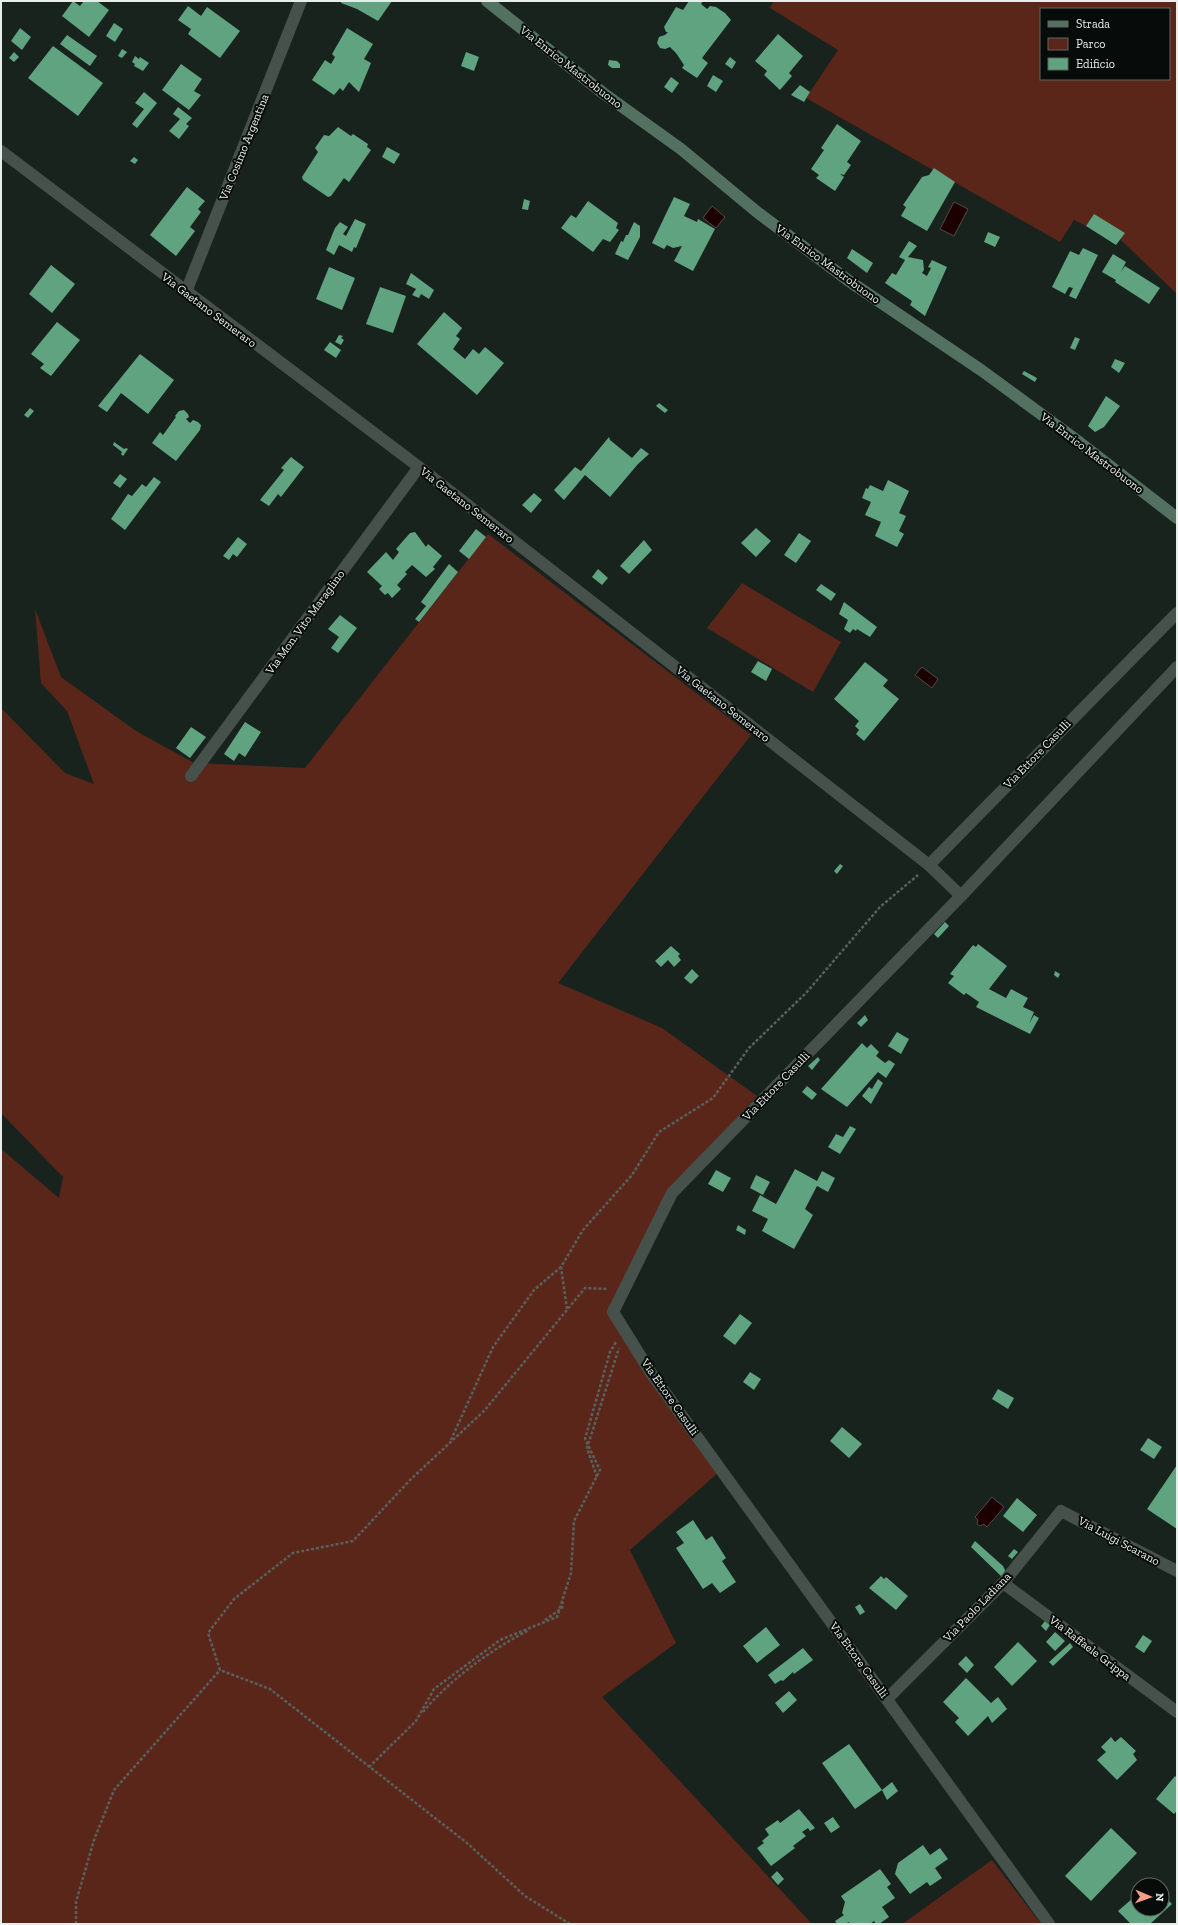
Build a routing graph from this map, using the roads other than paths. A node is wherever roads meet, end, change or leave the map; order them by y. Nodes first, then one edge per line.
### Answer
1 (301, 1) edge
2 (487, 1) edge
3 (1, 151) edge
4 (186, 292) junction
5 (419, 467) junction
6 (1177, 518) edge
7 (1177, 613) edge
8 (1177, 667) edge
9 (191, 776) dead end
10 (930, 865) junction
11 (961, 896) junction
12 (1061, 1511) joint
13 (1177, 1571) edge
14 (1003, 1583) junction
15 (887, 1698) junction
16 (1177, 1712) edge
17 (1049, 1924) edge

1 - 4 street, Via Cosimo Argentina
2 - 6 street, Via Enrico Mastrobuono
3 - 4 street, Via Gaetano Semeraro
4 - 5 street, Via Gaetano Semeraro
5 - 9 street, Via Mon. Vito Maraglino
5 - 10 street, Via Gaetano Semeraro
7 - 10 street, Via Ettore Casulli
8 - 11 street, Via Ettore Casulli
10 - 11 street
11 - 15 street, Via Ettore Casulli
12 - 13 street, Via Luigi Scarano
12 - 14 street, Via Paolo Ladiana
14 - 15 street, Via Paolo Ladiana
14 - 16 street, Via Raffaele Grippa
15 - 17 street, Via Ettore Casulli

